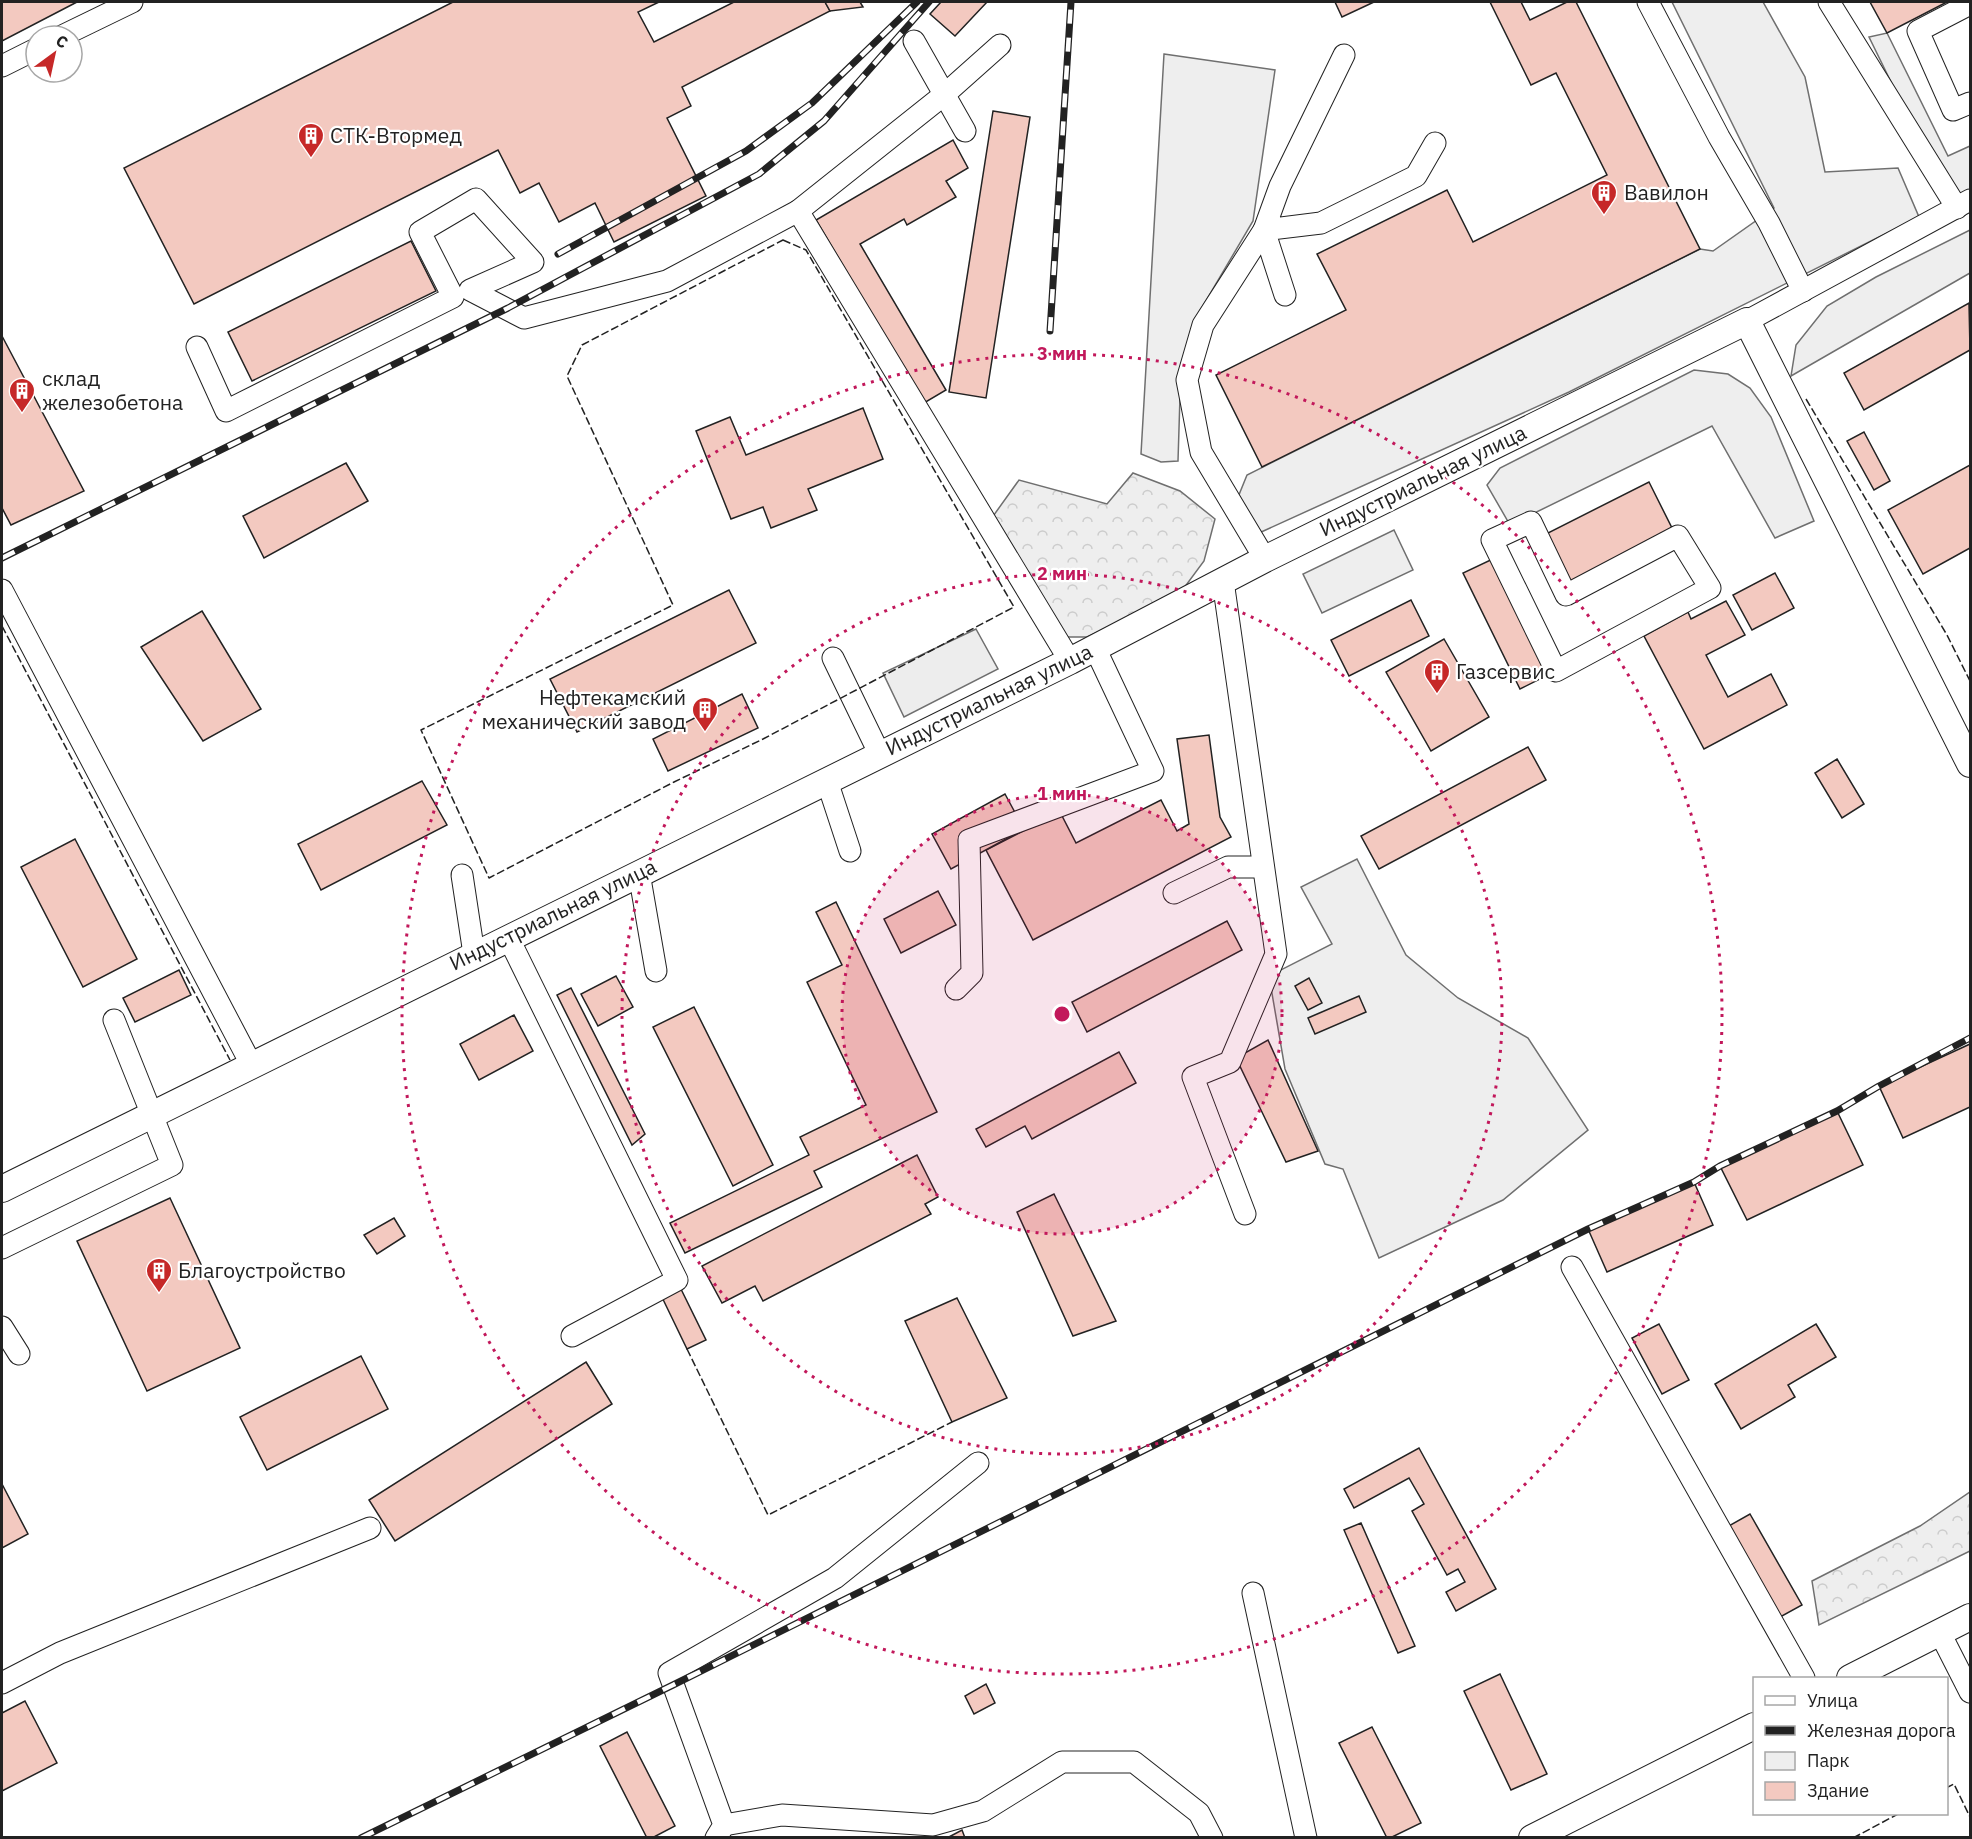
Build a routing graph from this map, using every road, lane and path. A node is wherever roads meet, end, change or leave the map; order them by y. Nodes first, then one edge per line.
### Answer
1 (132, 2) edge
2 (1648, 2) edge
3 (1829, 2) edge
4 (1971, 4) edge
5 (84, 25) edge
6 (914, 41) dead end
7 (1000, 45) dead end
8 (24, 55) edge
9 (1344, 55) dead end
10 (2, 66) edge
11 (945, 94) junction
12 (1971, 104) edge
13 (965, 131) dead end
14 (1435, 143) dead end
15 (1964, 204) edge
16 (798, 211) junction
17 (1264, 230) junction
18 (1803, 291) junction
19 (1285, 295) dead end
20 (1747, 321) junction
21 (197, 347) dead end
22 (1678, 536) joint
23 (1265, 559) junction
24 (1223, 581) junction
25 (5, 604) edge
26 (1095, 648) junction
27 (833, 657) dead end
28 (1070, 661) junction
29 (880, 754) junction
30 (1971, 764) edge
31 (827, 781) junction
32 (850, 851) dead end
33 (1263, 867) junction
34 (639, 873) junction
35 (462, 875) dead end
36 (1174, 893) dead end
37 (508, 937) junction
38 (474, 954) junction
39 (656, 971) dead end
40 (956, 989) dead end
41 (114, 1020) dead end
42 (251, 1064) junction
43 (152, 1114) junction
44 (2, 1189) edge
45 (1245, 1214) dead end
46 (2, 1248) edge
47 (1572, 1267) dead end
48 (2, 1327) edge
49 (572, 1336) dead end
50 (19, 1354) dead end
51 (978, 1463) dead end
52 (370, 1528) dead end
53 (1253, 1593) dead end
54 (1971, 1617) edge
55 (1940, 1633) junction
56 (1803, 1677) edge
57 (1852, 1677) edge
58 (2, 1683) edge
59 (1971, 1692) edge
60 (1753, 1727) edge
61 (720, 1831) edge
62 (1212, 1838) edge
63 (1306, 1838) edge
64 (1532, 1838) edge

1 - 5 street
2 - 18 street
3 - 15 street
4 - 12 street
6 - 11 street
7 - 11 street
8 - 10 street
9 - 17 street
11 - 13 street
11 - 16 street
14 - 17 street
15 - 18 street, Индустриальная улица
16 - 21 street
16 - 28 street
17 - 19 street
17 - 23 street
18 - 20 street, Индустриальная улица
20 - 23 main road, Индустриальная улица
20 - 30 main road
22 - 22 street
23 - 24 main road, Индустриальная улица
24 - 26 main road, Индустриальная улица
24 - 33 street
25 - 42 street
26 - 28 main road, Индустриальная улица
26 - 40 street
27 - 29 street
28 - 29 main road, Индустриальная улица
29 - 31 main road, Индустриальная улица
31 - 32 street
31 - 34 main road, Индустриальная улица
33 - 36 street
33 - 45 street
34 - 37 main road, Индустриальная улица
34 - 39 street
35 - 38 street
37 - 38 main road, Индустриальная улица
37 - 49 street
38 - 42 main road, Индустриальная улица
41 - 43 street
42 - 43 main road, Индустриальная улица
43 - 44 main road, Индустриальная улица
43 - 46 street
47 - 56 street
48 - 50 street
51 - 61 street
52 - 58 street
53 - 63 street
54 - 55 main road
55 - 57 main road
55 - 59 street
60 - 64 main road
61 - 62 street

